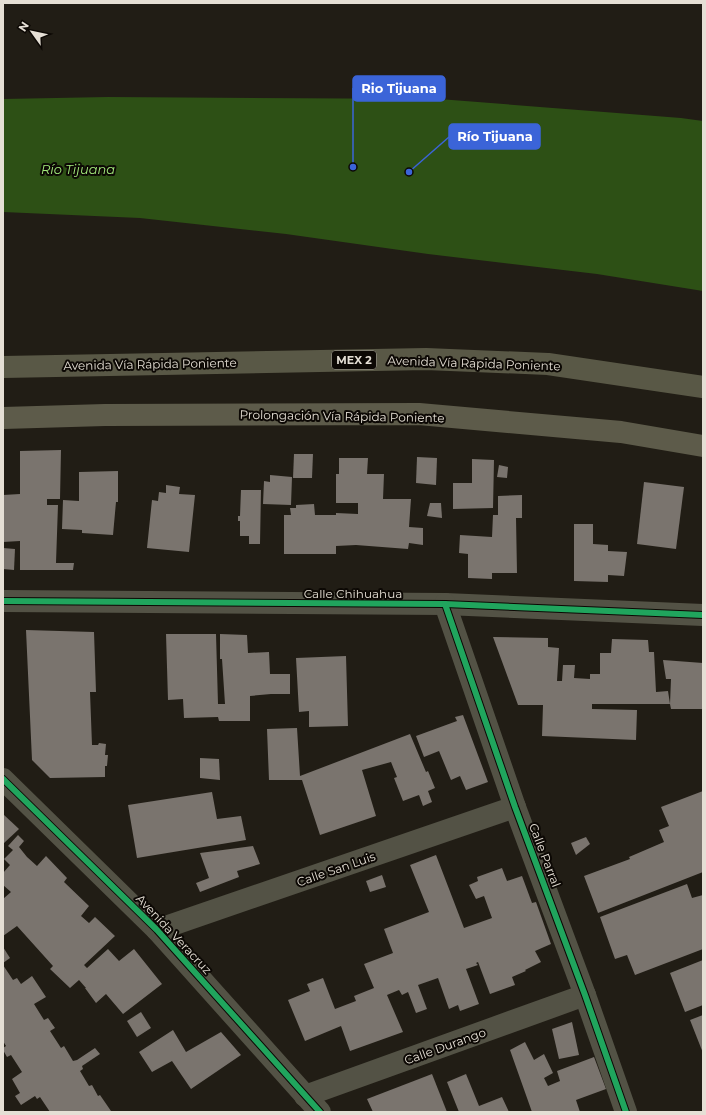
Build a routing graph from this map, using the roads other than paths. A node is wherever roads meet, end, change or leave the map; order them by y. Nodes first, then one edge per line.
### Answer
1 (14, 367) edge
2 (3, 378) edge
3 (703, 387) edge
4 (3, 418) edge
5 (703, 446) edge
6 (3, 601) edge
7 (445, 604) junction
8 (703, 616) edge
9 (3, 779) edge
10 (515, 807) junction
11 (157, 930) junction
12 (585, 995) junction
13 (305, 1096) junction
14 (320, 1112) edge
15 (626, 1112) edge

1 - 2 highway
1 - 3 highway, Avenida Vía Rápida Poniente / MEX 2
4 - 5 main road, Prolongación Vía Rápida Poniente
6 - 7 street, Calle Chihuahua
7 - 8 street, Calle Chihuahua
7 - 10 street, Calle Parral
9 - 11 street, Avenida Veracruz
10 - 11 street, Calle San Luis
10 - 12 street, Calle Parral
11 - 13 street, Avenida Veracruz
12 - 13 street, Calle Durango
12 - 15 street, Calle Parral
13 - 14 street, Avenida Veracruz

